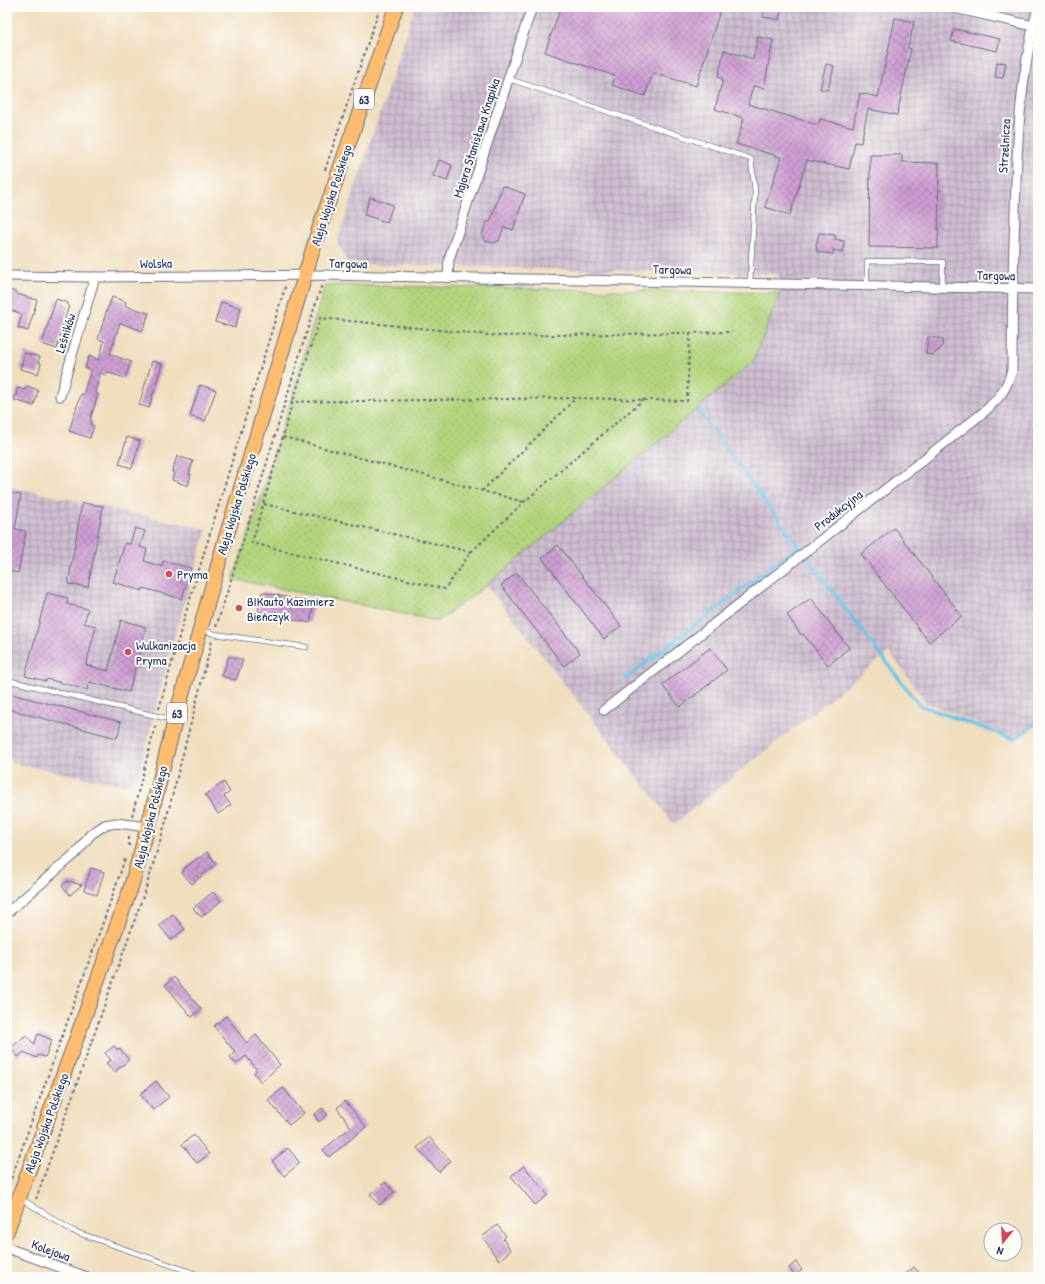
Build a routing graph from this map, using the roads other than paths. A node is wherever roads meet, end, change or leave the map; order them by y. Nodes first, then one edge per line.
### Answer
1 (396, 7) edge
2 (532, 7) edge
3 (950, 7) edge
4 (1038, 7) edge
5 (1035, 27) edge
6 (509, 79) junction
7 (306, 275) junction
8 (7, 276) edge
9 (96, 277) junction
10 (448, 278) junction
11 (750, 283) junction
12 (867, 286) junction
13 (942, 287) junction
14 (1013, 289) junction
15 (1038, 289) edge
16 (60, 396) dead end
17 (200, 629) junction
18 (306, 647) dead end
19 (7, 680) edge
20 (604, 710) dead end
21 (174, 720) junction
22 (148, 827) junction
23 (7, 913) edge
24 (13, 1194) edge
25 (7, 1231) edge
26 (7, 1248) edge
27 (87, 1277) edge
28 (206, 1277) edge

1 - 7 main road, Aleja Wojska Polskiego / 63
2 - 6 street, Majora Stanisława Knapika
3 - 5 street
4 - 5 street, Strzelnicza
5 - 14 street, Strzelnicza
6 - 10 street, Majora Stanisława Knapika
6 - 11 lane
7 - 9 street, Wolska
7 - 10 street, Targowa
7 - 17 main road, Aleja Wojska Polskiego / 63
8 - 9 street, Wolska
9 - 16 street, Leśników
10 - 11 street, Targowa
11 - 12 street, Targowa
12 - 13 street, Targowa
12 - 13 lane
13 - 14 street, Targowa
14 - 15 street, Targowa
14 - 20 street, Produkcyjna
17 - 18 lane
17 - 21 main road, Aleja Wojska Polskiego / 63
19 - 21 lane
21 - 22 main road, Aleja Wojska Polskiego / 63
22 - 23 street
22 - 24 main road, Aleja Wojska Polskiego / 63
24 - 25 main road, Aleja Wojska Polskiego / 63
24 - 28 lane
26 - 27 street, Kolejowa

